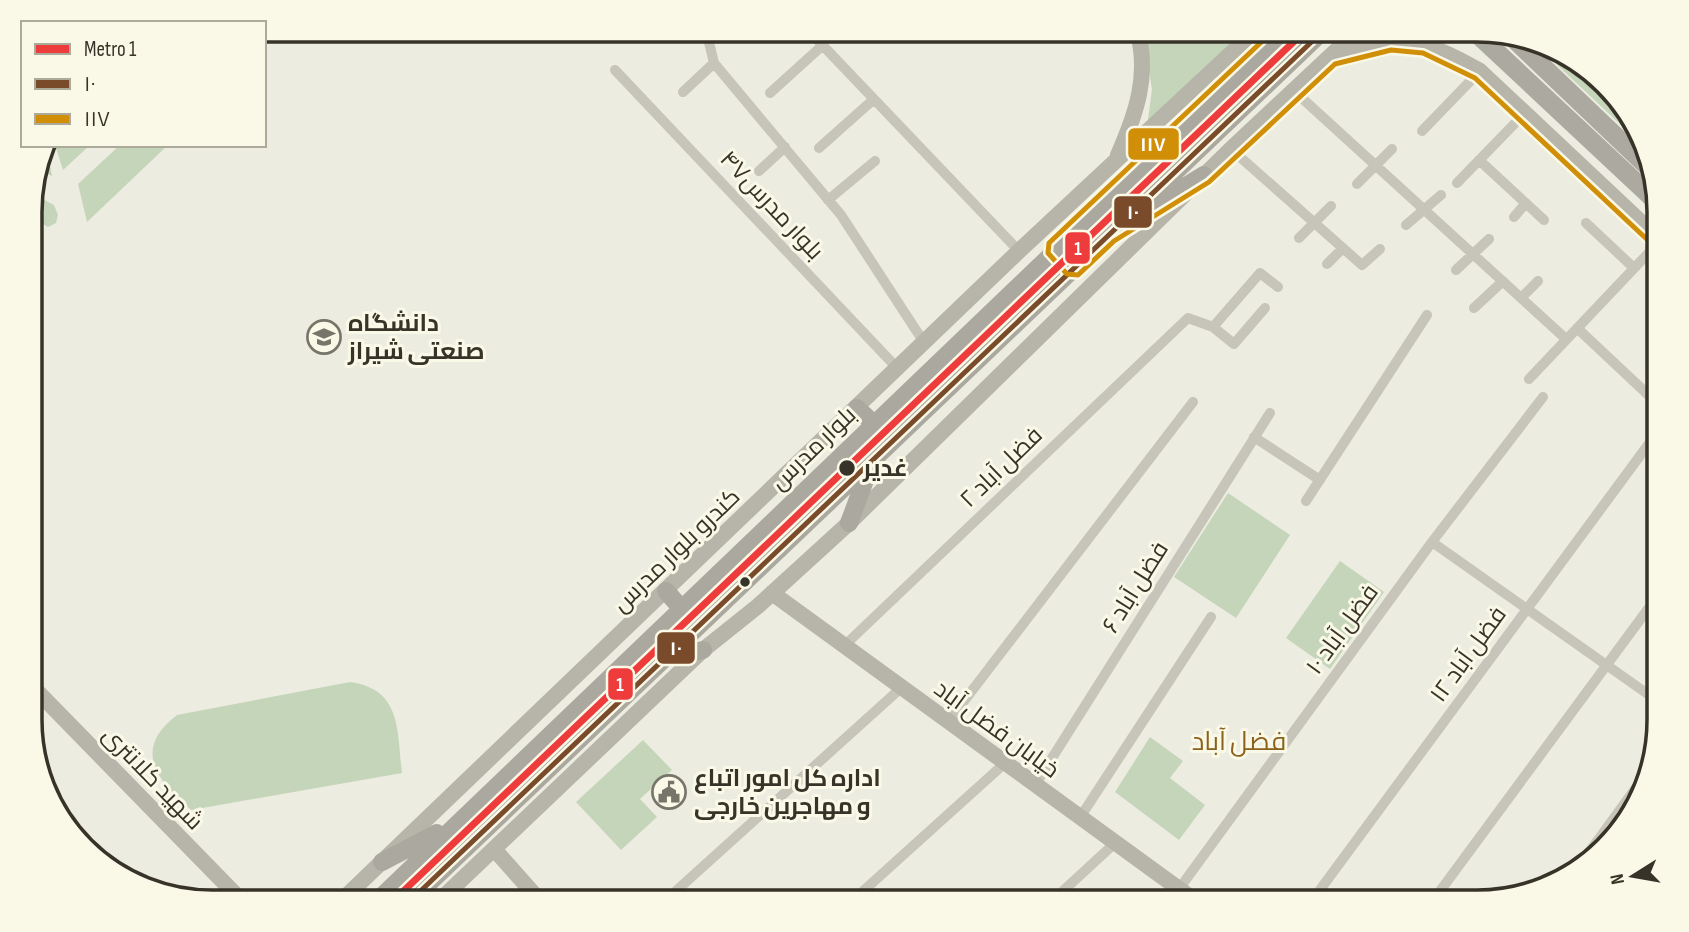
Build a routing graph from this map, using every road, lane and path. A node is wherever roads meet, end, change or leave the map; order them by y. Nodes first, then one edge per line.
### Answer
1 (709, 42) edge
2 (820, 42) edge
3 (1139, 42) edge
4 (1243, 42) edge
5 (1273, 42) edge
6 (1311, 42) edge
7 (1346, 42) edge
8 (1385, 42) edge
9 (1413, 42) edge
10 (1486, 42) edge
11 (823, 45) junction
12 (1525, 49) edge
13 (1331, 56) junction
14 (714, 63) junction
15 (615, 70) dead end
16 (1480, 71) junction
17 (1293, 90) junction
18 (683, 92) dead end
19 (769, 93) dead end
20 (874, 99) junction
21 (1524, 114) junction
22 (1422, 131) dead end
23 (785, 147) junction
24 (819, 148) dead end
25 (1231, 149) junction
26 (1392, 149) dead end
27 (1638, 158) edge
28 (1479, 160) junction
29 (875, 161) dead end
30 (1114, 163) junction
31 (1375, 165) junction
32 (759, 171) dead end
33 (1204, 175) junction
34 (1457, 183) dead end
35 (1357, 184) dead end
36 (1646, 192) edge
37 (1441, 195) dead end
38 (828, 200) junction
39 (1526, 203) junction
40 (1331, 206) dead end
41 (1424, 209) junction
42 (1514, 217) dead end
43 (1544, 220) dead end
44 (1314, 223) junction
45 (1586, 223) dead end
46 (1406, 225) dead end
47 (1647, 229) edge
48 (1109, 234) junction
49 (1299, 238) dead end
50 (1489, 239) dead end
51 (1343, 248) junction
52 (1380, 248) dead end
53 (1056, 249) junction
54 (1019, 251) junction
55 (1647, 253) edge
56 (1473, 254) junction
57 (1327, 264) dead end
58 (1073, 268) junction
59 (1634, 268) junction
60 (1456, 270) dead end
61 (1503, 281) junction
62 (1538, 281) dead end
63 (1278, 287) dead end
64 (1521, 298) junction
65 (1265, 308) dead end
66 (1474, 308) dead end
67 (1427, 315) dead end
68 (1213, 327) junction
69 (1577, 328) junction
70 (1566, 340) junction
71 (925, 344) junction
72 (898, 369) junction
73 (1529, 379) dead end
74 (1647, 393) edge
75 (1543, 397) dead end
76 (1193, 402) dead end
77 (857, 408) junction
78 (1270, 413) dead end
79 (874, 424) junction
80 (1254, 437) junction
81 (1647, 446) edge
82 (872, 460) junction
83 (1320, 480) junction
84 (1306, 501) dead end
85 (849, 523) junction
86 (1432, 542) junction
87 (666, 591) junction
88 (772, 593) junction
89 (681, 608) junction
90 (1527, 609) junction
91 (1647, 610) edge
92 (1211, 617) dead end
93 (844, 646) junction
94 (703, 650) junction
95 (667, 657) junction
96 (1606, 665) junction
97 (901, 688) junction
98 (1647, 694) edge
99 (42, 696) edge
100 (948, 722) junction
101 (1005, 763) junction
102 (1035, 785) junction
103 (1627, 801) edge
104 (1081, 816) junction
105 (456, 823) junction
106 (1601, 836) edge
107 (1115, 843) junction
108 (494, 849) junction
109 (382, 862) junction
110 (1179, 889) joint
111 (231, 890) edge
112 (353, 890) edge
113 (388, 890) edge
114 (422, 890) edge
115 (451, 890) edge
116 (530, 890) edge
117 (677, 890) edge
118 (864, 890) edge
119 (1064, 890) edge
120 (1320, 890) edge
121 (1441, 890) edge

1 - 14 street
2 - 11 street
3 - 30 main road
4 - 30 main road, کندرو بلوار مدرس
5 - 53 main road, بلوار مدرس
6 - 48 main road, بلوار مدرس
7 - 13 main road
8 - 13 main road
9 - 16 main road
10 - 36 highway
11 - 19 street
11 - 20 street
12 - 27 highway
13 - 17 main road
14 - 18 street
14 - 23 street
15 - 72 street, بلوار مدرس۴۷
16 - 21 main road
16 - 22 street
17 - 25 main road
17 - 31 street
20 - 24 street
20 - 54 street
21 - 28 street
21 - 47 main road
23 - 32 street
23 - 38 street
25 - 33 main road
25 - 44 street
26 - 31 street
28 - 34 street
28 - 39 street
29 - 38 street
30 - 54 main road, کندرو بلوار مدرس
31 - 35 street
31 - 41 street
33 - 48 main road
33 - 85 main road
37 - 41 street
38 - 71 street
39 - 42 street
39 - 43 street
40 - 44 street
41 - 46 street
41 - 56 street
44 - 49 street
44 - 51 street
45 - 59 street
48 - 58 main road, بلوار مدرس
50 - 56 street
51 - 52 street
51 - 57 street
53 - 58 main road
53 - 79 main road, بلوار مدرس
54 - 71 main road, کندرو بلوار مدرس
55 - 59 street
56 - 60 street
56 - 61 street
58 - 82 main road, بلوار مدرس
59 - 69 street
61 - 64 street
61 - 66 street
62 - 64 street
63 - 68 street
64 - 70 street
65 - 68 street
67 - 83 street
68 - 93 street, فضل آباد ۲
69 - 70 street
69 - 74 street
70 - 73 street
71 - 72 main road, کندرو بلوار مدرس
72 - 77 main road, کندرو بلوار مدرس
75 - 86 street, فضل آباد ۱۰
76 - 100 street
77 - 79 main road
77 - 87 main road, کندرو بلوار مدرس
78 - 80 street, فضل آباد ۶
79 - 89 main road, بلوار مدرس
80 - 83 street
80 - 102 street, فضل آباد ۶
81 - 90 street, فضل آباد ۱۲
82 - 85 main road
82 - 95 main road, بلوار مدرس
83 - 84 street
85 - 88 main road
86 - 90 street
86 - 110 street, فضل آباد ۱۰
87 - 89 main road
87 - 109 main road, کندرو بلوار مدرس
88 - 93 main road, خیابان فضل آباد
88 - 94 main road
89 - 105 main road, بلوار مدرس
90 - 96 street
90 - 120 street, فضل آباد ۱۲
91 - 96 street
92 - 104 street
93 - 97 main road, خیابان فضل آباد
94 - 95 main road
94 - 108 main road
95 - 114 main road, بلوار مدرس
96 - 98 street
96 - 121 street
97 - 100 main road, خیابان فضل آباد
97 - 117 street
99 - 111 main road, شهید کلانتری
100 - 101 main road, خیابان فضل آباد
101 - 102 main road, خیابان فضل آباد
101 - 118 street
102 - 104 main road, خیابان فضل آباد
103 - 106 street
104 - 107 main road, خیابان فضل آباد
105 - 109 main road
105 - 113 main road, بلوار مدرس
107 - 110 main road, خیابان فضل آباد
107 - 119 street
108 - 115 main road
108 - 116 main road
109 - 112 main road, کندرو بلوار مدرس

